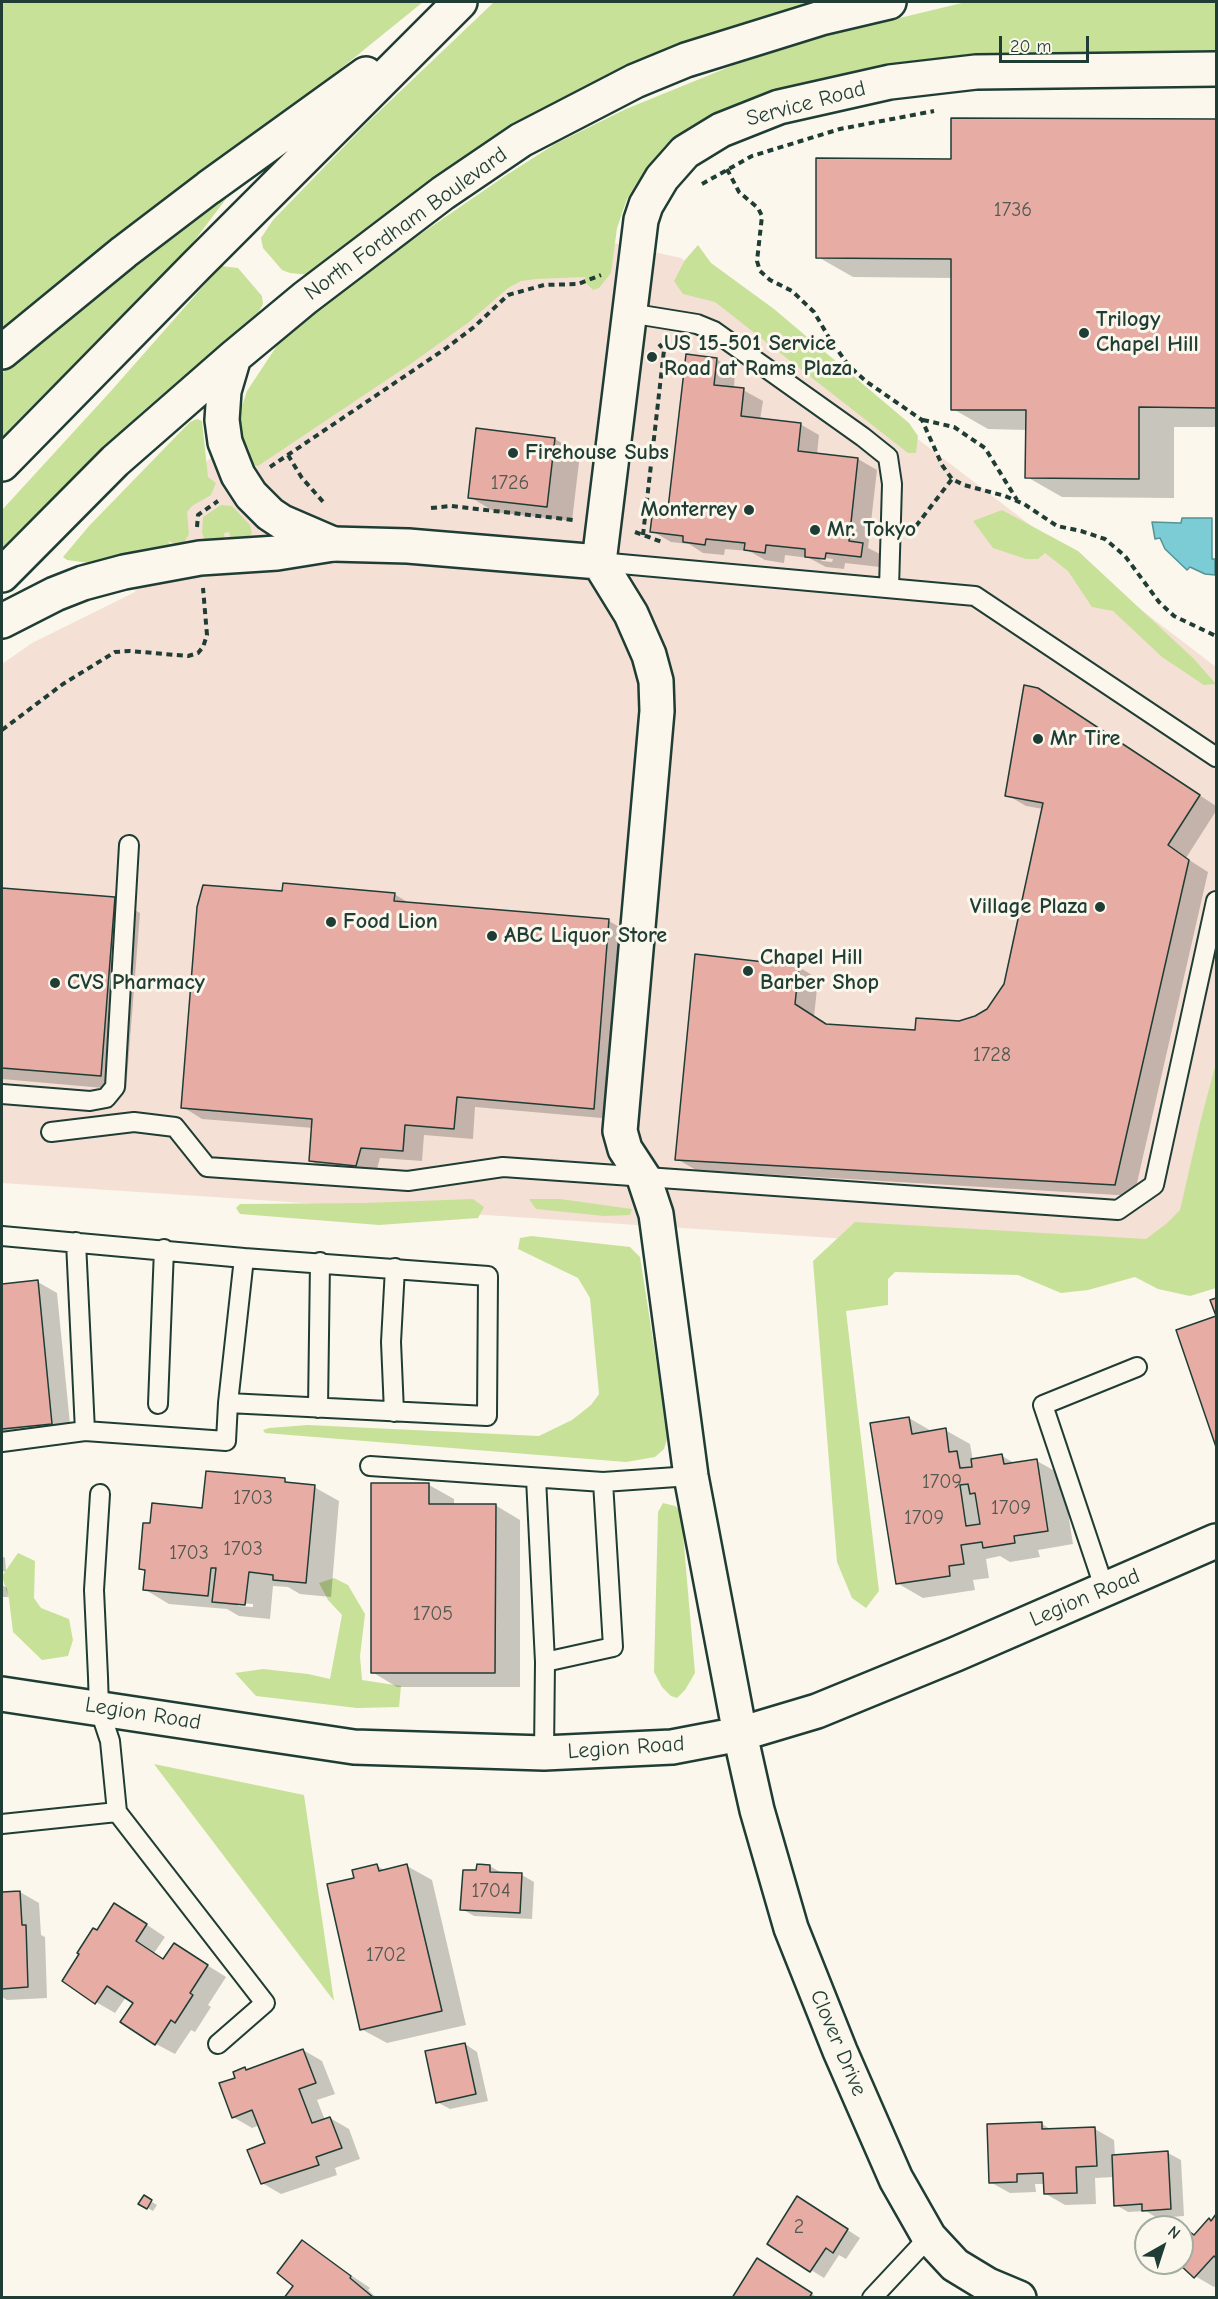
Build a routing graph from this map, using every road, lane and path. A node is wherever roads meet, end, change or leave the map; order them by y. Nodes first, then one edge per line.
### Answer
1 (889, 2) edge
2 (454, 8) edge
3 (1216, 69) edge
4 (946, 109) dead end
5 (727, 169) junction
6 (697, 189) dead end
7 (604, 274) dead end
8 (629, 313) junction
9 (657, 341) dead end
10 (2, 352) edge
11 (234, 357) junction
12 (922, 420) junction
13 (288, 455) junction
14 (2, 464) edge
15 (952, 479) junction
16 (244, 485) junction
17 (1017, 501) junction
18 (329, 508) dead end
19 (430, 508) dead end
20 (583, 521) dead end
21 (911, 532) dead end
22 (643, 535) dead end
23 (333, 544) junction
24 (200, 558) junction
25 (599, 562) junction
26 (2, 575) edge
27 (889, 588) junction
28 (2, 621) edge
29 (1216, 636) edge
30 (2, 730) edge
31 (1216, 757) edge
32 (129, 845) dead end
33 (1216, 901) edge
34 (2, 1094) edge
35 (51, 1132) dead end
36 (644, 1178) junction
37 (2, 1236) edge
38 (76, 1242) junction
39 (164, 1249) junction
40 (244, 1258) junction
41 (320, 1262) junction
42 (395, 1268) junction
43 (1137, 1367) dead end
44 (228, 1403) junction
45 (158, 1404) dead end
46 (318, 1408) junction
47 (394, 1412) junction
48 (85, 1431) junction
49 (2, 1442) edge
50 (370, 1466) dead end
51 (691, 1476) junction
52 (536, 1478) junction
53 (603, 1482) junction
54 (100, 1494) dead end
55 (1216, 1541) edge
56 (1105, 1590) junction
57 (545, 1662) junction
58 (2, 1694) edge
59 (99, 1707) junction
60 (740, 1734) junction
61 (543, 1753) junction
62 (117, 1812) junction
63 (2, 1824) edge
64 (218, 2044) dead end
65 (929, 2237) junction
66 (984, 2291) edge
67 (872, 2298) edge
68 (1019, 2298) edge

1 - 11 main road, North Fordham Boulevard
2 - 10 main road
2 - 14 main road
3 - 8 main road, Service Road
4 - 5 path
5 - 6 path
5 - 12 path
7 - 13 path
8 - 25 main road, Service Road
8 - 27 lane
9 - 22 path
11 - 16 main road
11 - 26 main road, North Fordham Boulevard
12 - 15 path
12 - 17 path
13 - 16 path
13 - 18 path
15 - 17 path
15 - 21 path
16 - 23 main road
16 - 24 path
17 - 29 path
19 - 20 path
23 - 24 main road
23 - 25 main road
24 - 28 main road
24 - 30 path
25 - 27 lane
25 - 36 main road, Clover Drive
27 - 31 lane
32 - 34 lane
33 - 36 lane
35 - 36 lane
36 - 51 main road, Clover Drive
37 - 38 lane
38 - 39 lane
38 - 48 lane
39 - 40 lane
39 - 45 lane
40 - 41 lane
40 - 44 lane
41 - 42 lane
41 - 46 lane
42 - 47 lane
42 - 47 lane
43 - 56 lane
44 - 46 lane
44 - 48 lane
46 - 47 lane
48 - 49 lane
50 - 52 lane
51 - 53 lane
51 - 60 main road, Clover Drive
52 - 53 lane
52 - 57 lane
53 - 57 lane
54 - 59 lane
55 - 56 main road, Legion Road
56 - 60 main road, Legion Road
57 - 61 lane
58 - 59 main road, Legion Road
59 - 61 main road, Legion Road
59 - 62 lane
60 - 61 main road, Legion Road
60 - 65 main road, Clover Drive
62 - 63 lane
62 - 64 lane
65 - 66 main road, Clover Drive
65 - 67 lane
66 - 68 main road, Clover Drive

